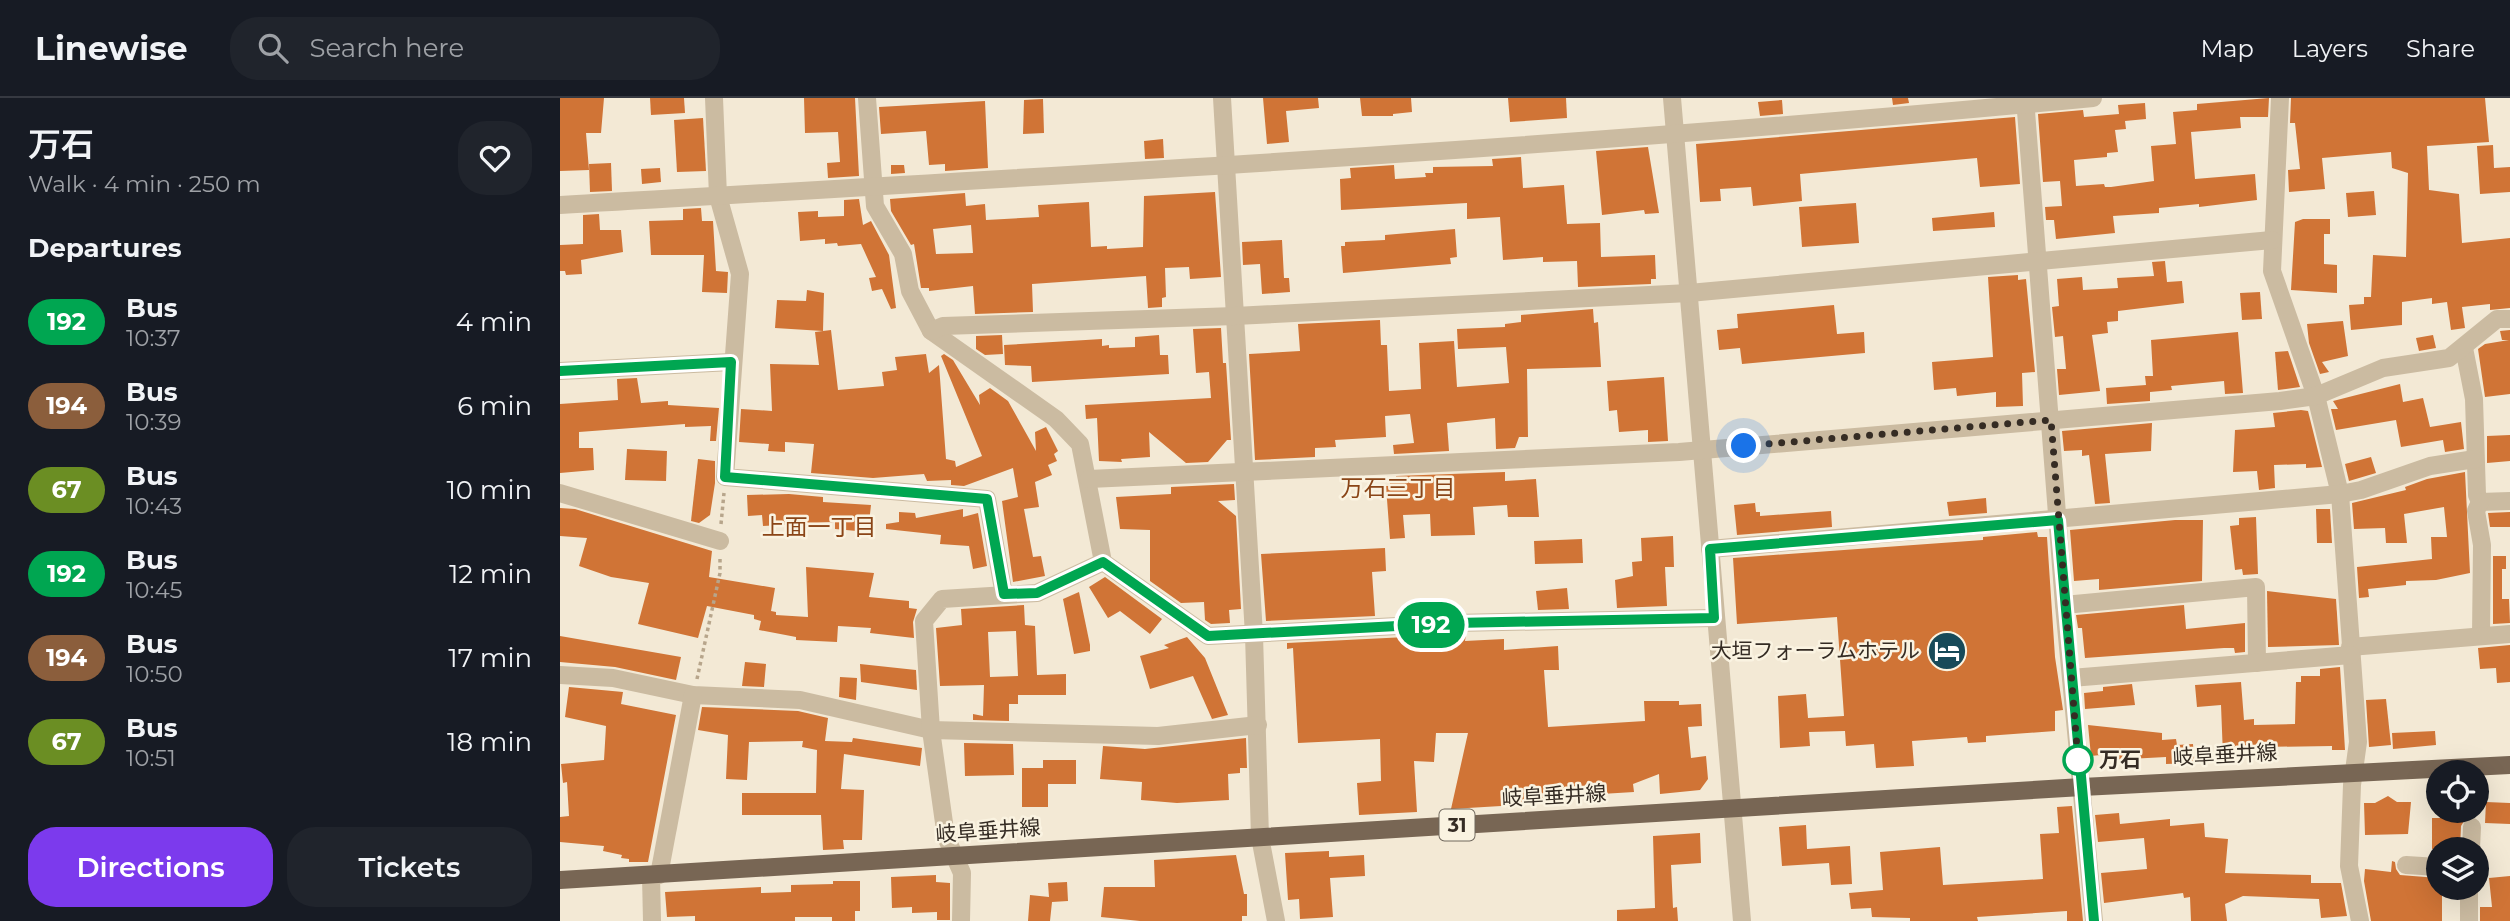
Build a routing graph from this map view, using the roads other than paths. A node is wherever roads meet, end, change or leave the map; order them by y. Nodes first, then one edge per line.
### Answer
1 (714, 98) edge
2 (867, 98) edge
3 (1222, 98) edge
4 (1671, 98) edge
5 (2093, 98) edge
6 (2280, 98) edge
7 (2026, 101) edge
8 (1675, 133) junction
9 (1226, 165) junction
10 (872, 186) junction
11 (718, 196) junction
12 (560, 205) edge
13 (2272, 240) junction
14 (2036, 262) junction
15 (1689, 293) junction
16 (1235, 316) junction
17 (2510, 319) edge
18 (930, 331) junction
19 (2464, 348) junction
20 (731, 362) junction
21 (560, 371) edge
22 (2316, 397) junction
23 (2051, 420) junction
24 (1702, 450) junction
25 (2475, 459) junction
26 (1245, 471) junction
27 (1089, 479) junction
28 (560, 493) edge
29 (2340, 494) junction
30 (2510, 501) edge
31 (2480, 502) junction
32 (2058, 520) junction
33 (720, 541) road end
34 (1710, 549) junction
35 (1103, 562) junction
36 (1004, 594) junction
37 (2064, 605) junction
38 (1714, 618) junction
39 (2510, 634) edge
40 (1254, 635) junction
41 (2481, 636) junction
42 (2351, 651) junction
43 (2257, 663) junction
44 (560, 675) edge
45 (2071, 678) junction
46 (693, 695) junction
47 (1258, 726) junction
48 (931, 730) junction
49 (2510, 765) edge
50 (2355, 771) junction
51 (2082, 786) junction
52 (1734, 809) junction
53 (2472, 827) dead end
54 (1260, 837) junction
55 (2471, 837) edge
56 (955, 855) junction
57 (2406, 865) dead end
58 (2426, 866) edge
59 (655, 875) junction
60 (560, 880) edge
61 (2469, 900) edge
62 (652, 921) edge
63 (961, 921) edge
64 (1276, 921) edge
65 (1742, 921) edge
66 (2094, 921) edge
67 (2360, 921) edge
68 (2469, 921) edge

1 - 11 street
2 - 10 street
3 - 9 street
4 - 8 street
5 - 7 street
6 - 13 street
7 - 8 street
7 - 14 street
8 - 9 street
8 - 15 street
9 - 10 street
9 - 16 street
10 - 11 street
10 - 18 street
11 - 12 street
11 - 20 street
13 - 14 street
13 - 22 street
14 - 15 street
14 - 23 street
15 - 16 street
15 - 24 street
16 - 18 street
16 - 26 street
17 - 19 street
18 - 27 street
19 - 22 street
19 - 25 street
20 - 21 street
20 - 36 street
22 - 23 street
22 - 29 street
23 - 24 street
23 - 32 street
24 - 26 street
24 - 34 street
25 - 29 street
25 - 31 street
26 - 27 street
26 - 40 street
27 - 35 street
28 - 33 street
29 - 32 street
29 - 42 street
30 - 31 street
31 - 41 street
32 - 34 street
32 - 37 street
34 - 38 street
35 - 36 street
35 - 40 street
36 - 48 street
37 - 43 street
37 - 45 street
38 - 40 street
38 - 52 street
39 - 41 street
40 - 47 street
41 - 42 street
42 - 43 street
42 - 50 street
43 - 45 street
44 - 46 street
45 - 51 street
46 - 48 street
46 - 59 street
47 - 48 street
47 - 54 street
48 - 56 street
49 - 50 main road, 岐阜垂井線 / 31
50 - 51 main road, 岐阜垂井線 / 31
50 - 67 street
51 - 52 main road, 岐阜垂井線 / 31
51 - 66 street
52 - 54 main road, 岐阜垂井線 / 31
52 - 65 street
53 - 55 street
54 - 56 main road, 岐阜垂井線 / 31
54 - 64 street
56 - 59 main road, 岐阜垂井線 / 31
56 - 63 street
57 - 58 street
59 - 60 main road, 岐阜垂井線 / 31
59 - 62 street
61 - 68 street

